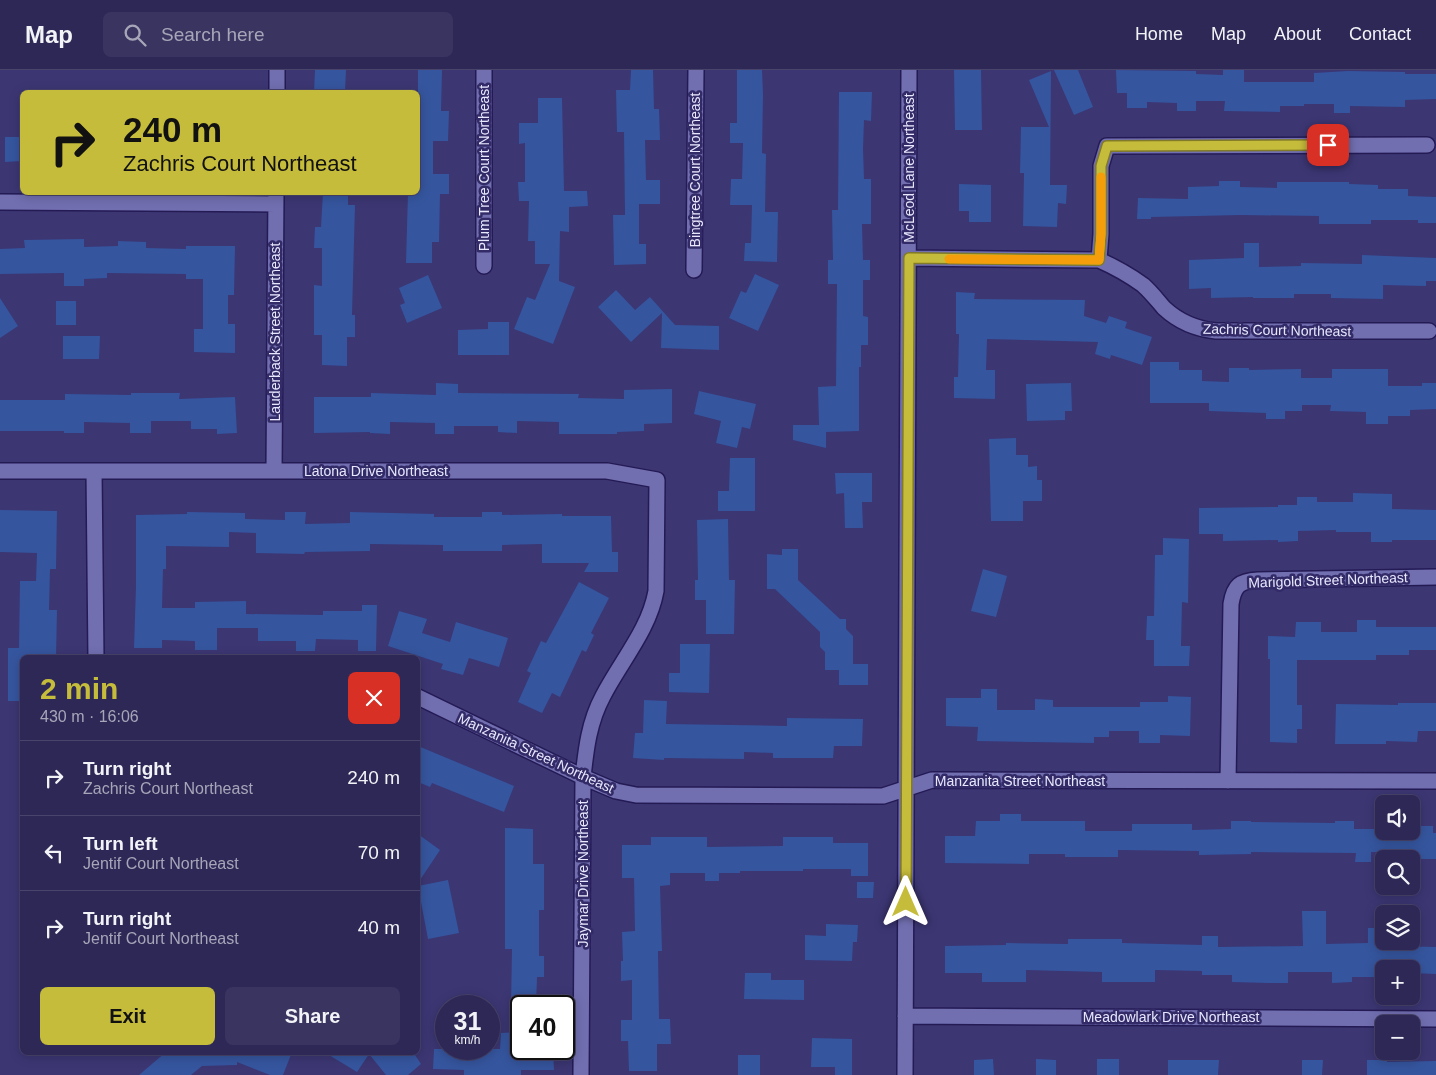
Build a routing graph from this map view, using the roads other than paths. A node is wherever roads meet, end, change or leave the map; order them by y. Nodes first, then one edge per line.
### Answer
1 (277, 70) edge
2 (484, 70) edge
3 (696, 70) edge
4 (909, 70) edge
5 (277, 90) edge
6 (1427, 145) dead end
7 (276, 198) edge
8 (0, 202) edge
9 (909, 258) junction
10 (1099, 260) junction
11 (484, 266) dead end
12 (694, 270) dead end
13 (1429, 332) dead end
14 (0, 471) edge
15 (94, 471) junction
16 (274, 471) junction
17 (657, 480) joint
18 (1436, 577) edge
19 (96, 655) edge
20 (420, 698) edge
21 (583, 777) junction
22 (1228, 781) junction
23 (1436, 781) edge
24 (906, 787) junction
25 (905, 1016) junction
26 (1436, 1018) edge
27 (581, 1075) edge
28 (905, 1075) edge

1 - 5 street
2 - 11 street, Plum Tree Court Northeast
3 - 12 street, Bingtree Court Northeast
4 - 9 street, McLeod Lane Northeast
6 - 10 street
7 - 8 street
7 - 16 street, Lauderback Street Northeast
9 - 10 street, Zachris Court Northeast
9 - 24 street, McLeod Lane Northeast
10 - 13 street, Zachris Court Northeast
14 - 15 street, Latona Drive Northeast
15 - 16 street, Latona Drive Northeast
15 - 19 street
16 - 17 street, Latona Drive Northeast
17 - 21 street, Jaymar Drive Northeast
18 - 22 street, Marigold Street Northeast
20 - 21 street, Manzanita Street Northeast
21 - 24 street, Manzanita Street Northeast
21 - 27 street, Jaymar Drive Northeast
22 - 23 street, Manzanita Street Northeast
22 - 24 street, Manzanita Street Northeast
24 - 25 street, McLeod Lane Northeast
25 - 26 street, Meadowlark Drive Northeast
25 - 28 street, McLeod Lane Northeast

